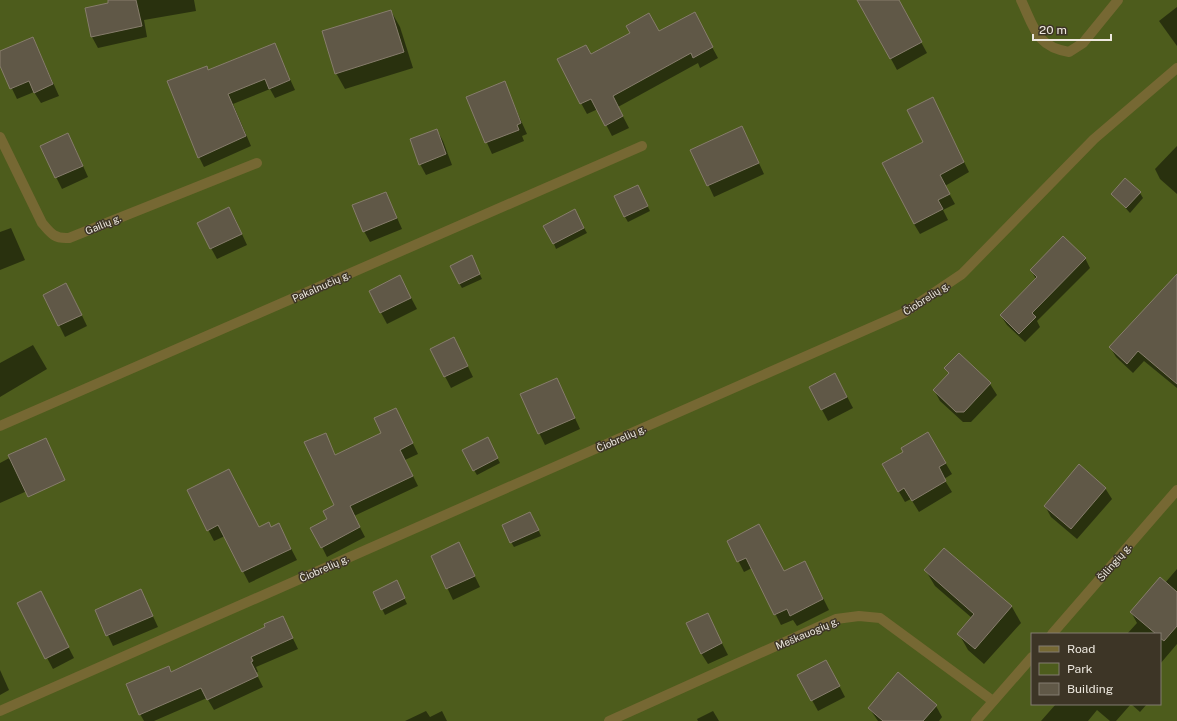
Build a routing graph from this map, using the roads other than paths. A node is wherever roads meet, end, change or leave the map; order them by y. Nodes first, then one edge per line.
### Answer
1 (1021, 0) edge
2 (1118, 0) edge
3 (1177, 68) edge
4 (0, 137) edge
5 (642, 146) dead end
6 (257, 163) dead end
7 (0, 426) edge
8 (1177, 490) edge
9 (1053, 633) edge
10 (1031, 658) edge
11 (993, 701) junction
12 (0, 711) edge
13 (609, 721) edge
14 (976, 721) edge

1 - 2 street
3 - 12 street, Čiobrelių g.
4 - 6 street, Gailių g.
5 - 7 street, Pakalnučių g.
8 - 9 street, Šilingių g.
10 - 11 street
11 - 13 street, Meškauogių g.
11 - 14 street

